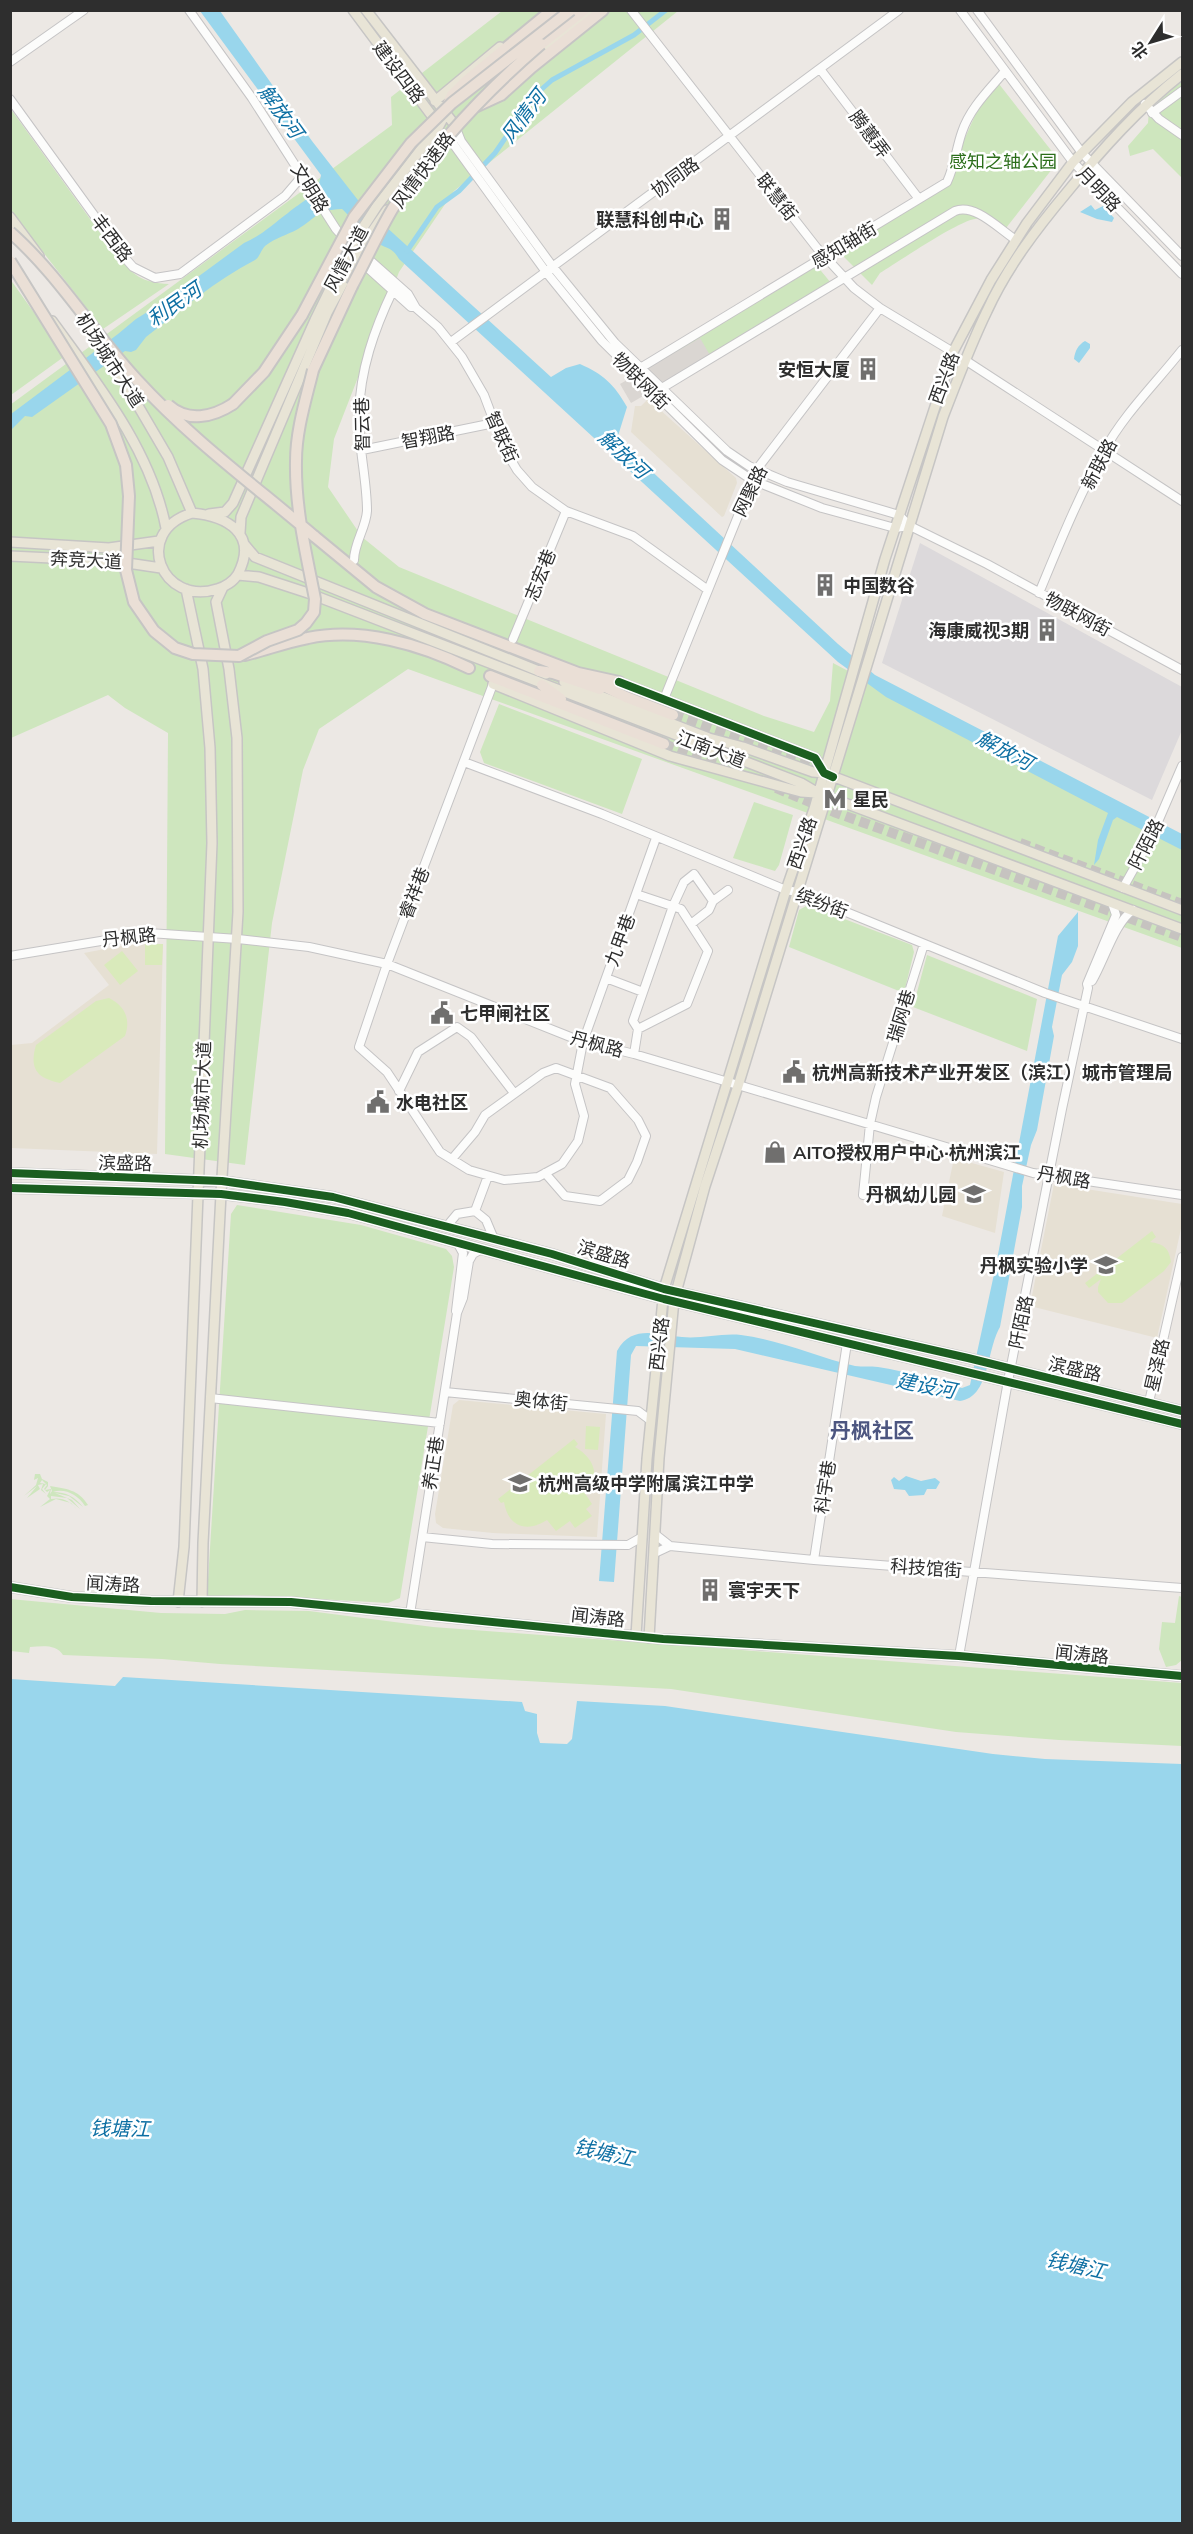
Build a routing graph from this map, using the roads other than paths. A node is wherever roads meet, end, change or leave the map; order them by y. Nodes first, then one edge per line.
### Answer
1 (84, 10) edge
2 (189, 10) edge
3 (353, 10) edge
4 (366, 10) edge
5 (548, 10) edge
6 (552, 10) edge
7 (561, 10) edge
8 (571, 10) edge
9 (584, 10) edge
10 (594, 10) edge
11 (603, 10) edge
12 (632, 10) edge
13 (899, 10) edge
14 (960, 10) edge
15 (976, 10) edge
16 (10, 62) edge
17 (1182, 62) edge
18 (820, 69) junction
19 (1005, 71) junction
20 (1182, 74) edge
21 (1182, 91) edge
22 (10, 99) edge
23 (435, 101) junction
24 (1144, 104) junction
25 (467, 111) junction
26 (1152, 113) junction
27 (445, 114) junction
28 (454, 124) junction
29 (442, 130) junction
30 (1182, 135) edge
31 (730, 136) junction
32 (1082, 153) junction
33 (1073, 162) junction
34 (1091, 162) junction
35 (474, 165) junction
36 (1083, 173) junction
37 (305, 179) junction
38 (919, 199) junction
39 (10, 217) edge
40 (10, 232) edge
41 (1016, 240) junction
42 (351, 246) junction
43 (30, 249) junction
44 (358, 254) junction
45 (1182, 256) edge
46 (825, 257) junction
47 (10, 262) edge
48 (550, 269) junction
49 (1182, 274) edge
50 (845, 278) junction
51 (393, 290) junction
52 (416, 308) junction
53 (880, 308) junction
54 (451, 342) junction
55 (1182, 350) edge
56 (953, 352) junction
57 (965, 360) junction
58 (635, 370) junction
59 (657, 392) junction
60 (494, 423) junction
61 (362, 450) junction
62 (1104, 451) junction
63 (757, 469) junction
64 (752, 480) junction
65 (1182, 501) edge
66 (566, 512) junction
67 (192, 513) junction
68 (208, 514) junction
69 (899, 515) junction
70 (910, 526) junction
71 (166, 528) junction
72 (895, 528) junction
73 (240, 533) junction
74 (159, 541) junction
75 (10, 542) edge
76 (244, 544) junction
77 (10, 556) edge
78 (354, 560) dead end
79 (161, 568) junction
80 (238, 575) junction
81 (223, 587) junction
82 (186, 589) junction
83 (708, 590) junction
84 (1040, 593) junction
85 (445, 634) junction
86 (513, 639) dead end
87 (432, 642) junction
88 (239, 656) junction
89 (469, 668) dead end
90 (1182, 670) edge
91 (539, 671) junction
92 (578, 674) junction
93 (492, 680) junction
94 (620, 682) joint
95 (542, 685) junction
96 (526, 690) junction
97 (626, 697) junction
98 (664, 699) junction
99 (550, 708) junction
100 (673, 715) tunnel mouth
101 (464, 762) junction
102 (1182, 766) edge
103 (828, 775) junction
104 (822, 794) junction
105 (656, 838) junction
106 (1123, 888) junction
107 (728, 890) dead end
108 (786, 890) junction
109 (797, 892) junction
110 (636, 894) junction
111 (713, 901) junction
112 (1112, 903) junction
113 (673, 906) junction
114 (1133, 910) junction
115 (1182, 910) edge
116 (691, 924) junction
117 (1182, 929) edge
118 (208, 937) junction
119 (238, 939) junction
120 (924, 944) junction
121 (10, 956) edge
122 (387, 964) junction
123 (606, 978) junction
124 (1088, 988) junction
125 (643, 992) junction
126 (1083, 1008) junction
127 (638, 1029) junction
128 (1182, 1039) edge
129 (583, 1042) junction
130 (634, 1054) junction
131 (576, 1073) junction
132 (727, 1083) junction
133 (738, 1086) junction
134 (399, 1091) junction
135 (514, 1093) junction
136 (870, 1124) junction
137 (452, 1159) junction
138 (10, 1173) edge
139 (544, 1173) junction
140 (488, 1176) junction
141 (1050, 1177) junction
142 (199, 1180) junction
143 (222, 1181) junction
144 (10, 1188) edge
145 (199, 1193) junction
146 (221, 1194) junction
147 (863, 1195) dead end
148 (1182, 1195) edge
149 (475, 1211) junction
150 (447, 1226) junction
151 (494, 1239) junction
152 (458, 1244) junction
153 (480, 1250) junction
154 (1182, 1257) edge
155 (664, 1289) junction
156 (671, 1297) junction
157 (457, 1312) junction
158 (847, 1343) junction
159 (1011, 1369) junction
160 (1008, 1381) junction
161 (445, 1392) junction
162 (210, 1398) junction
163 (1149, 1402) junction
164 (652, 1404) junction
165 (638, 1411) junction
166 (1182, 1411) edge
167 (650, 1420) junction
168 (440, 1423) junction
169 (1182, 1424) edge
170 (656, 1535) junction
171 (422, 1537) junction
172 (642, 1538) junction
173 (628, 1545) junction
174 (670, 1546) junction
175 (655, 1553) junction
176 (641, 1555) junction
177 (814, 1560) junction
178 (972, 1572) junction
179 (10, 1587) edge
180 (1182, 1588) edge
181 (178, 1602) junction
182 (202, 1602) junction
183 (410, 1614) junction
184 (636, 1636) junction
185 (649, 1638) junction
186 (959, 1656) junction
187 (1182, 1676) edge

1 - 16 street
2 - 37 street, 文明路
3 - 29 main road, 建设四路
4 - 23 main road, 建设四路
5 - 23 main road
6 - 27 highway
7 - 27 main road, 风情大道
8 - 43 highway, 风情快速路, bridge
9 - 88 highway, 风情快速路, bridge
10 - 25 main road, 风情大道
11 - 25 highway
12 - 31 street, 联慧街
13 - 18 street, 协同路
14 - 19 street, 月明路
15 - 32 street, 月明路
17 - 32 main road, 西兴路
18 - 31 street, 协同路
18 - 38 street, 腾蕙弄
19 - 33 street, 月明路
19 - 38 street, 感知轴街
20 - 24 main road, 西兴路
21 - 26 street
22 - 37 street, 丰西路
23 - 27 main road, 建设四路
24 - 26 street
24 - 34 main road, 西兴路
25 - 28 main road, 风情大道
26 - 30 street
27 - 28 main road, 建设四路
27 - 29 main road, 风情大道
28 - 29 main road, 风情大道
28 - 35 street, 物联网街
29 - 35 street, 物联网街
29 - 42 main road, 风情大道
29 - 44 main road, 风情大道
31 - 46 street, 联慧街
31 - 48 street, 协同路
32 - 33 main road, 西兴路
32 - 34 street, 月明路
33 - 36 street, 月明路
33 - 41 main road, 西兴路
34 - 36 main road, 西兴路
34 - 45 street, 月明路
35 - 48 street, 物联网街
36 - 49 street, 月明路
36 - 57 main road, 西兴路
37 - 42 street, 文明路
38 - 46 street, 感知轴街
39 - 67 main road, 机场城市大道
40 - 43 highway, bridge
41 - 50 street, 感知轴街
41 - 56 main road, 西兴路
42 - 68 main road, 风情大道
43 - 92 highway, bridge
44 - 51 street, 智联街
44 - 52 street, 智联街
44 - 73 main road, 风情大道
46 - 50 street, 联慧街
46 - 58 street, 感知轴街
47 - 71 main road, 机场城市大道
47 - 88 highway, bridge
48 - 54 street, 协同路
48 - 58 street, 物联网街
50 - 53 street, 联慧街
50 - 59 street, 感知轴街
51 - 52 street, 智联街
51 - 61 street, 智云巷
52 - 54 street, 智联街
53 - 56 street, 联慧街
53 - 63 street, 网聚路
54 - 60 street, 智联街
55 - 62 street, 新联路
56 - 69 main road, 西兴路
57 - 62 street
57 - 70 main road, 西兴路
58 - 59 street, 物联网街
59 - 63 street, 物联网街
59 - 64 street, 物联网街
60 - 61 street, 智翔路
60 - 66 street, 智联街
61 - 78 street, 智云巷
62 - 65 street
62 - 84 street, 新联路
63 - 64 street, 网聚路
63 - 69 street, 物联网街
64 - 72 street, 物联网街
64 - 83 street, 网聚路
66 - 83 street, 智联街
66 - 86 street, 志宏巷
67 - 68 main road
67 - 71 main road
68 - 73 main road
69 - 70 street, 物联网街
69 - 72 main road, 西兴路
70 - 72 street, 物联网街
70 - 84 street, 物联网街
70 - 103 main road, 西兴路
71 - 74 main road
72 - 103 main road, 西兴路
73 - 76 main road
74 - 75 main road, 奔竞大道
74 - 79 main road
76 - 80 main road
76 - 85 main road, 江南大道
77 - 79 main road, 奔竞大道
79 - 82 main road
80 - 81 main road
80 - 87 main road, 江南大道
81 - 82 main road
81 - 119 main road, 机场城市大道
82 - 118 main road, 机场城市大道
83 - 98 street, 网聚路
84 - 90 street, 物联网街
85 - 87 main road
85 - 91 main road, 江南大道
87 - 95 main road, 江南大道
88 - 89 highway, bridge
91 - 97 highway
91 - 103 main road, 江南大道
92 - 94 highway
92 - 97 highway
93 - 96 highway
93 - 99 main road
93 - 101 street, 睿祥巷
94 - 98 main road
95 - 96 highway
95 - 104 main road, 江南大道
96 - 99 highway
97 - 100 highway
98 - 103 main road
99 - 104 main road
101 - 105 street, 缤纷街
101 - 122 street, 睿祥巷
102 - 106 street, 阡陌路
103 - 104 main road, 西兴路
103 - 106 main road, 江南大道
104 - 108 main road, 西兴路
104 - 109 main road, 西兴路
104 - 112 main road, 江南大道
105 - 108 street, 缤纷街
105 - 110 street, 九甲巷
106 - 115 main road, 江南大道
107 - 111 street
108 - 109 street, 缤纷街
108 - 132 main road, 西兴路
109 - 120 street, 缤纷街
109 - 133 main road, 西兴路
110 - 113 street
110 - 123 street, 九甲巷
111 - 113 street
111 - 116 street
112 - 114 main road, 江南大道
112 - 124 street, 阡陌路
113 - 116 street
113 - 125 street
114 - 117 main road, 江南大道
114 - 124 street, 阡陌路
116 - 127 street
118 - 119 street, 丹枫路
118 - 121 street, 丹枫路
118 - 142 main road, 机场城市大道
119 - 122 street, 丹枫路
119 - 143 main road, 机场城市大道
120 - 126 street, 缤纷街
120 - 136 street, 瑞网巷
122 - 129 street, 丹枫路
122 - 134 street, 睿祥巷
123 - 125 street
123 - 129 street, 九甲巷
124 - 126 street, 阡陌路
125 - 127 street
126 - 128 street, 缤纷街
126 - 141 street, 阡陌路
127 - 130 street
129 - 130 street, 丹枫路
129 - 131 street, 九甲巷
130 - 132 street, 丹枫路
131 - 135 street
131 - 139 street
131 - 139 street
132 - 133 street, 丹枫路
132 - 155 main road, 西兴路
133 - 136 street, 丹枫路
133 - 156 main road, 西兴路
134 - 135 street
134 - 137 street
135 - 137 street
136 - 141 street, 丹枫路
136 - 147 street, 瑞网巷
137 - 140 street
138 - 142 main road, 滨盛路
139 - 140 street
140 - 149 street
141 - 148 street, 丹枫路
141 - 159 street, 阡陌路
142 - 143 main road, 滨盛路
142 - 145 main road, 机场城市大道
143 - 146 main road, 机场城市大道
143 - 150 main road, 滨盛路
144 - 145 main road, 滨盛路
145 - 146 main road, 滨盛路
145 - 181 main road, 机场城市大道
146 - 152 main road, 滨盛路
146 - 162 main road
149 - 150 street
149 - 151 street
150 - 151 main road, 滨盛路
151 - 155 main road, 滨盛路
152 - 153 main road, 滨盛路
152 - 157 street, 养正巷
153 - 156 main road, 滨盛路
153 - 157 street, 养正巷
154 - 163 street, 星泽路
155 - 156 main road, 滨盛路
156 - 158 main road, 滨盛路
156 - 159 main road, 滨盛路
156 - 164 main road, 西兴路
156 - 170 main road, 西兴路
157 - 161 street, 养正巷
158 - 160 main road, 滨盛路
158 - 177 street, 科宇巷
159 - 160 street, 阡陌路
159 - 163 main road, 滨盛路
160 - 169 main road, 滨盛路
160 - 178 street, 阡陌路
161 - 165 street, 奥体街
161 - 168 street, 养正巷
162 - 168 street
162 - 182 main road
163 - 166 main road, 滨盛路
164 - 165 street
164 - 167 main road, 西兴路
165 - 167 street
167 - 172 main road, 西兴路
168 - 171 street, 养正巷
170 - 174 street
170 - 175 main road, 西兴路
171 - 173 street
171 - 183 street, 养正巷
172 - 173 street
172 - 176 main road, 西兴路
173 - 176 street
174 - 175 street
174 - 177 street, 科技馆街
175 - 185 main road, 西兴路
176 - 184 main road, 西兴路
177 - 178 street, 科技馆街
178 - 180 street, 科技馆街
178 - 186 street, 阡陌路
179 - 181 main road, 闻涛路
181 - 182 main road, 闻涛路
182 - 183 main road, 闻涛路
183 - 184 main road, 闻涛路
184 - 185 main road, 闻涛路
185 - 186 main road, 闻涛路
186 - 187 main road, 闻涛路

